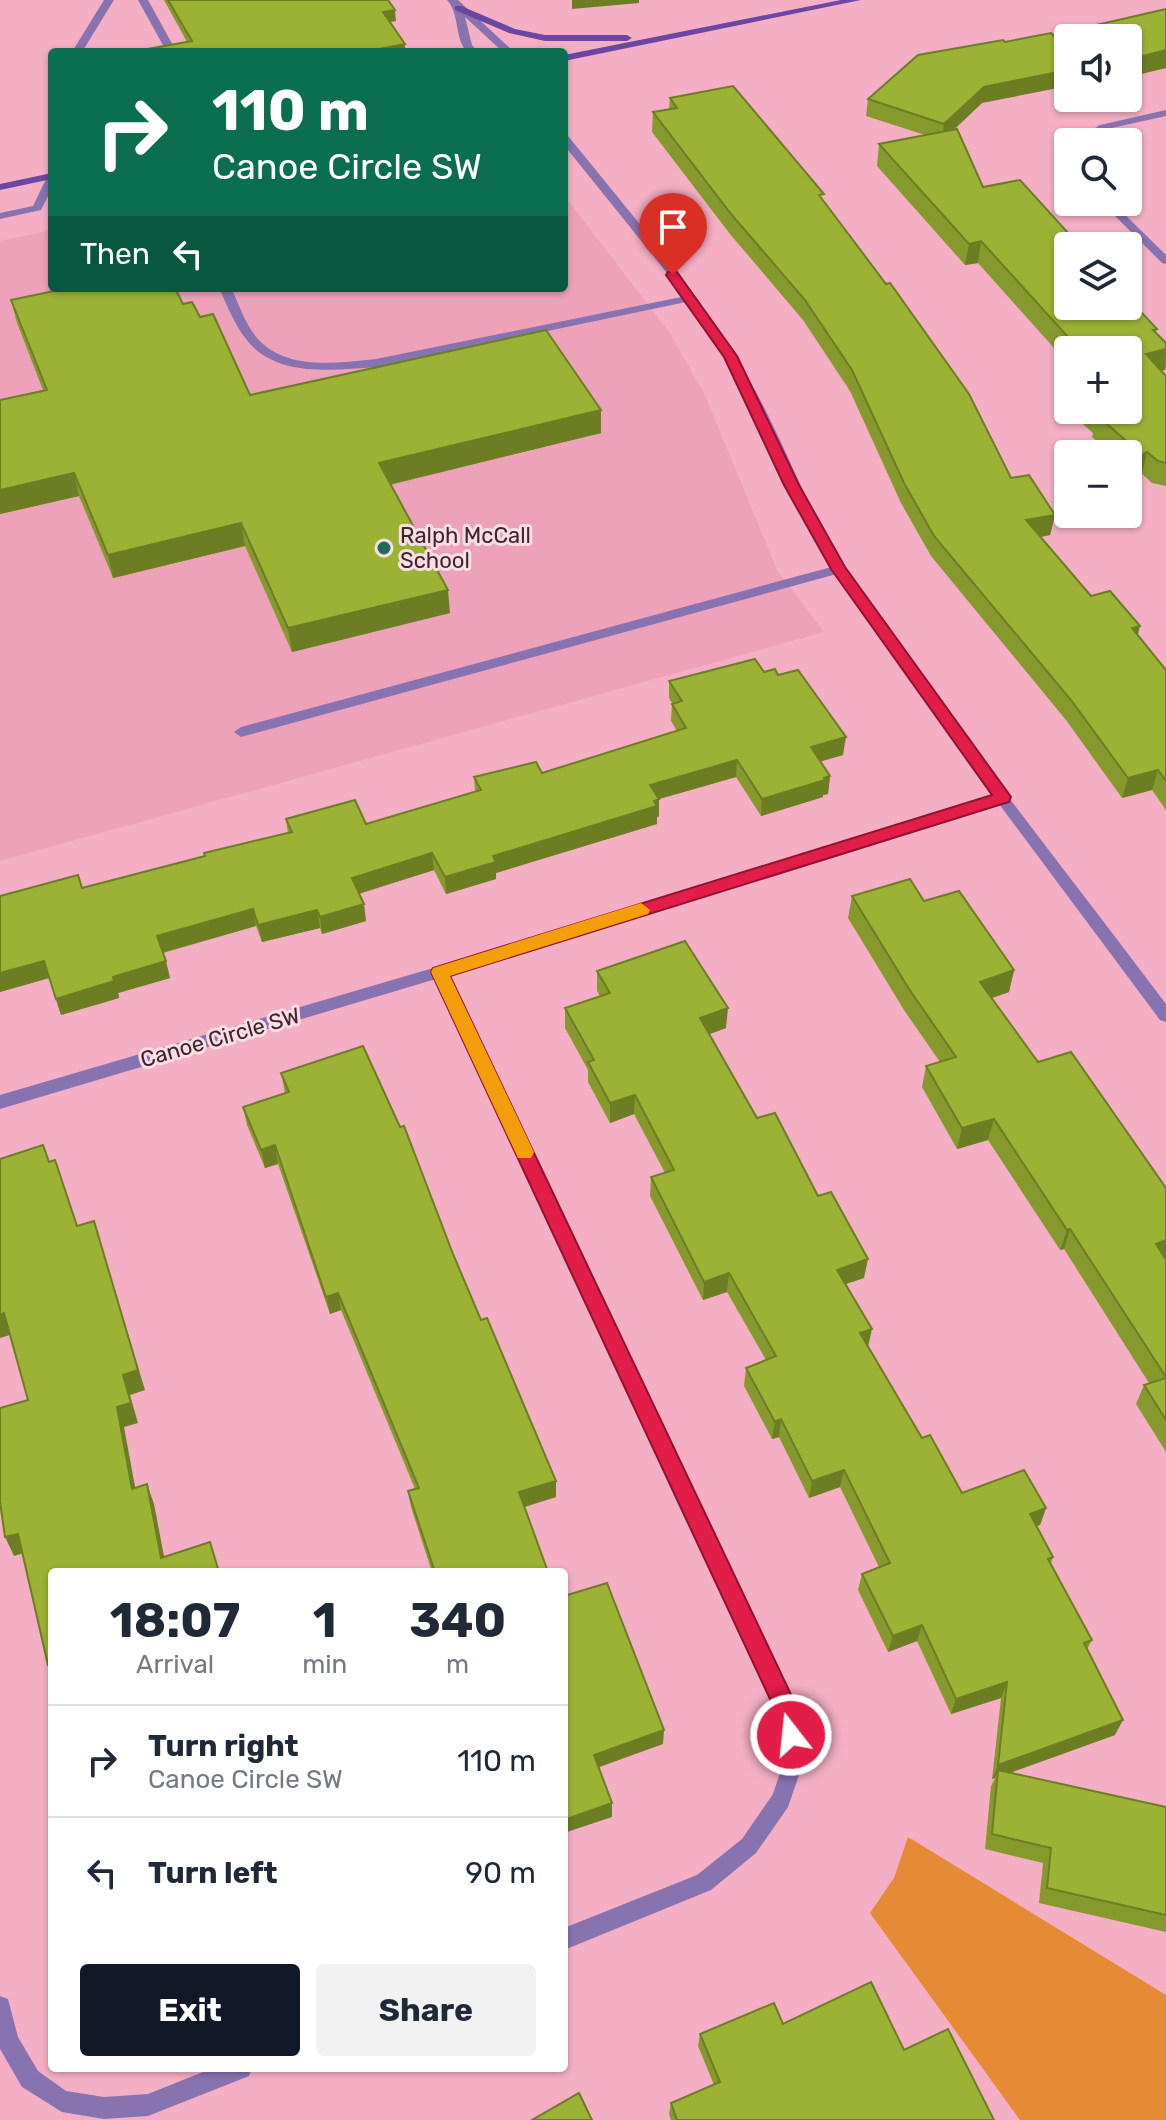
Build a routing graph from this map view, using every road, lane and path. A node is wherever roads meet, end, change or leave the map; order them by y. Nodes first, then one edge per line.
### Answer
1 (109, 0) edge
2 (143, 0) edge
3 (856, 0) edge
4 (455, 4) edge
5 (664, 38) junction
6 (79, 48) edge
7 (169, 48) edge
8 (469, 48) edge
9 (504, 48) edge
10 (568, 57) edge
11 (1166, 113) edge
12 (1102, 128) edge
13 (568, 143) edge
14 (48, 178) edge
15 (48, 185) edge
16 (0, 187) edge
17 (0, 216) edge
18 (1120, 216) edge
19 (1166, 261) edge
20 (227, 292) edge
21 (691, 298) junction
22 (839, 569) junction
23 (241, 732) dead end
24 (1003, 797) junction
25 (440, 972) junction
26 (1166, 1016) edge
27 (0, 1102) edge
28 (568, 1937) edge
29 (0, 2007) edge
30 (231, 2072) edge

1 - 6 street
2 - 7 street
3 - 5 street
4 - 5 street
4 - 8 street
4 - 9 street
5 - 10 street
11 - 12 street
13 - 21 street
14 - 16 street
15 - 17 street
18 - 19 street
20 - 21 street
21 - 22 street
22 - 23 street
22 - 24 street
24 - 25 street, Canoe Circle SW
24 - 26 street
25 - 27 street, Canoe Circle SW
25 - 28 street
29 - 30 street

